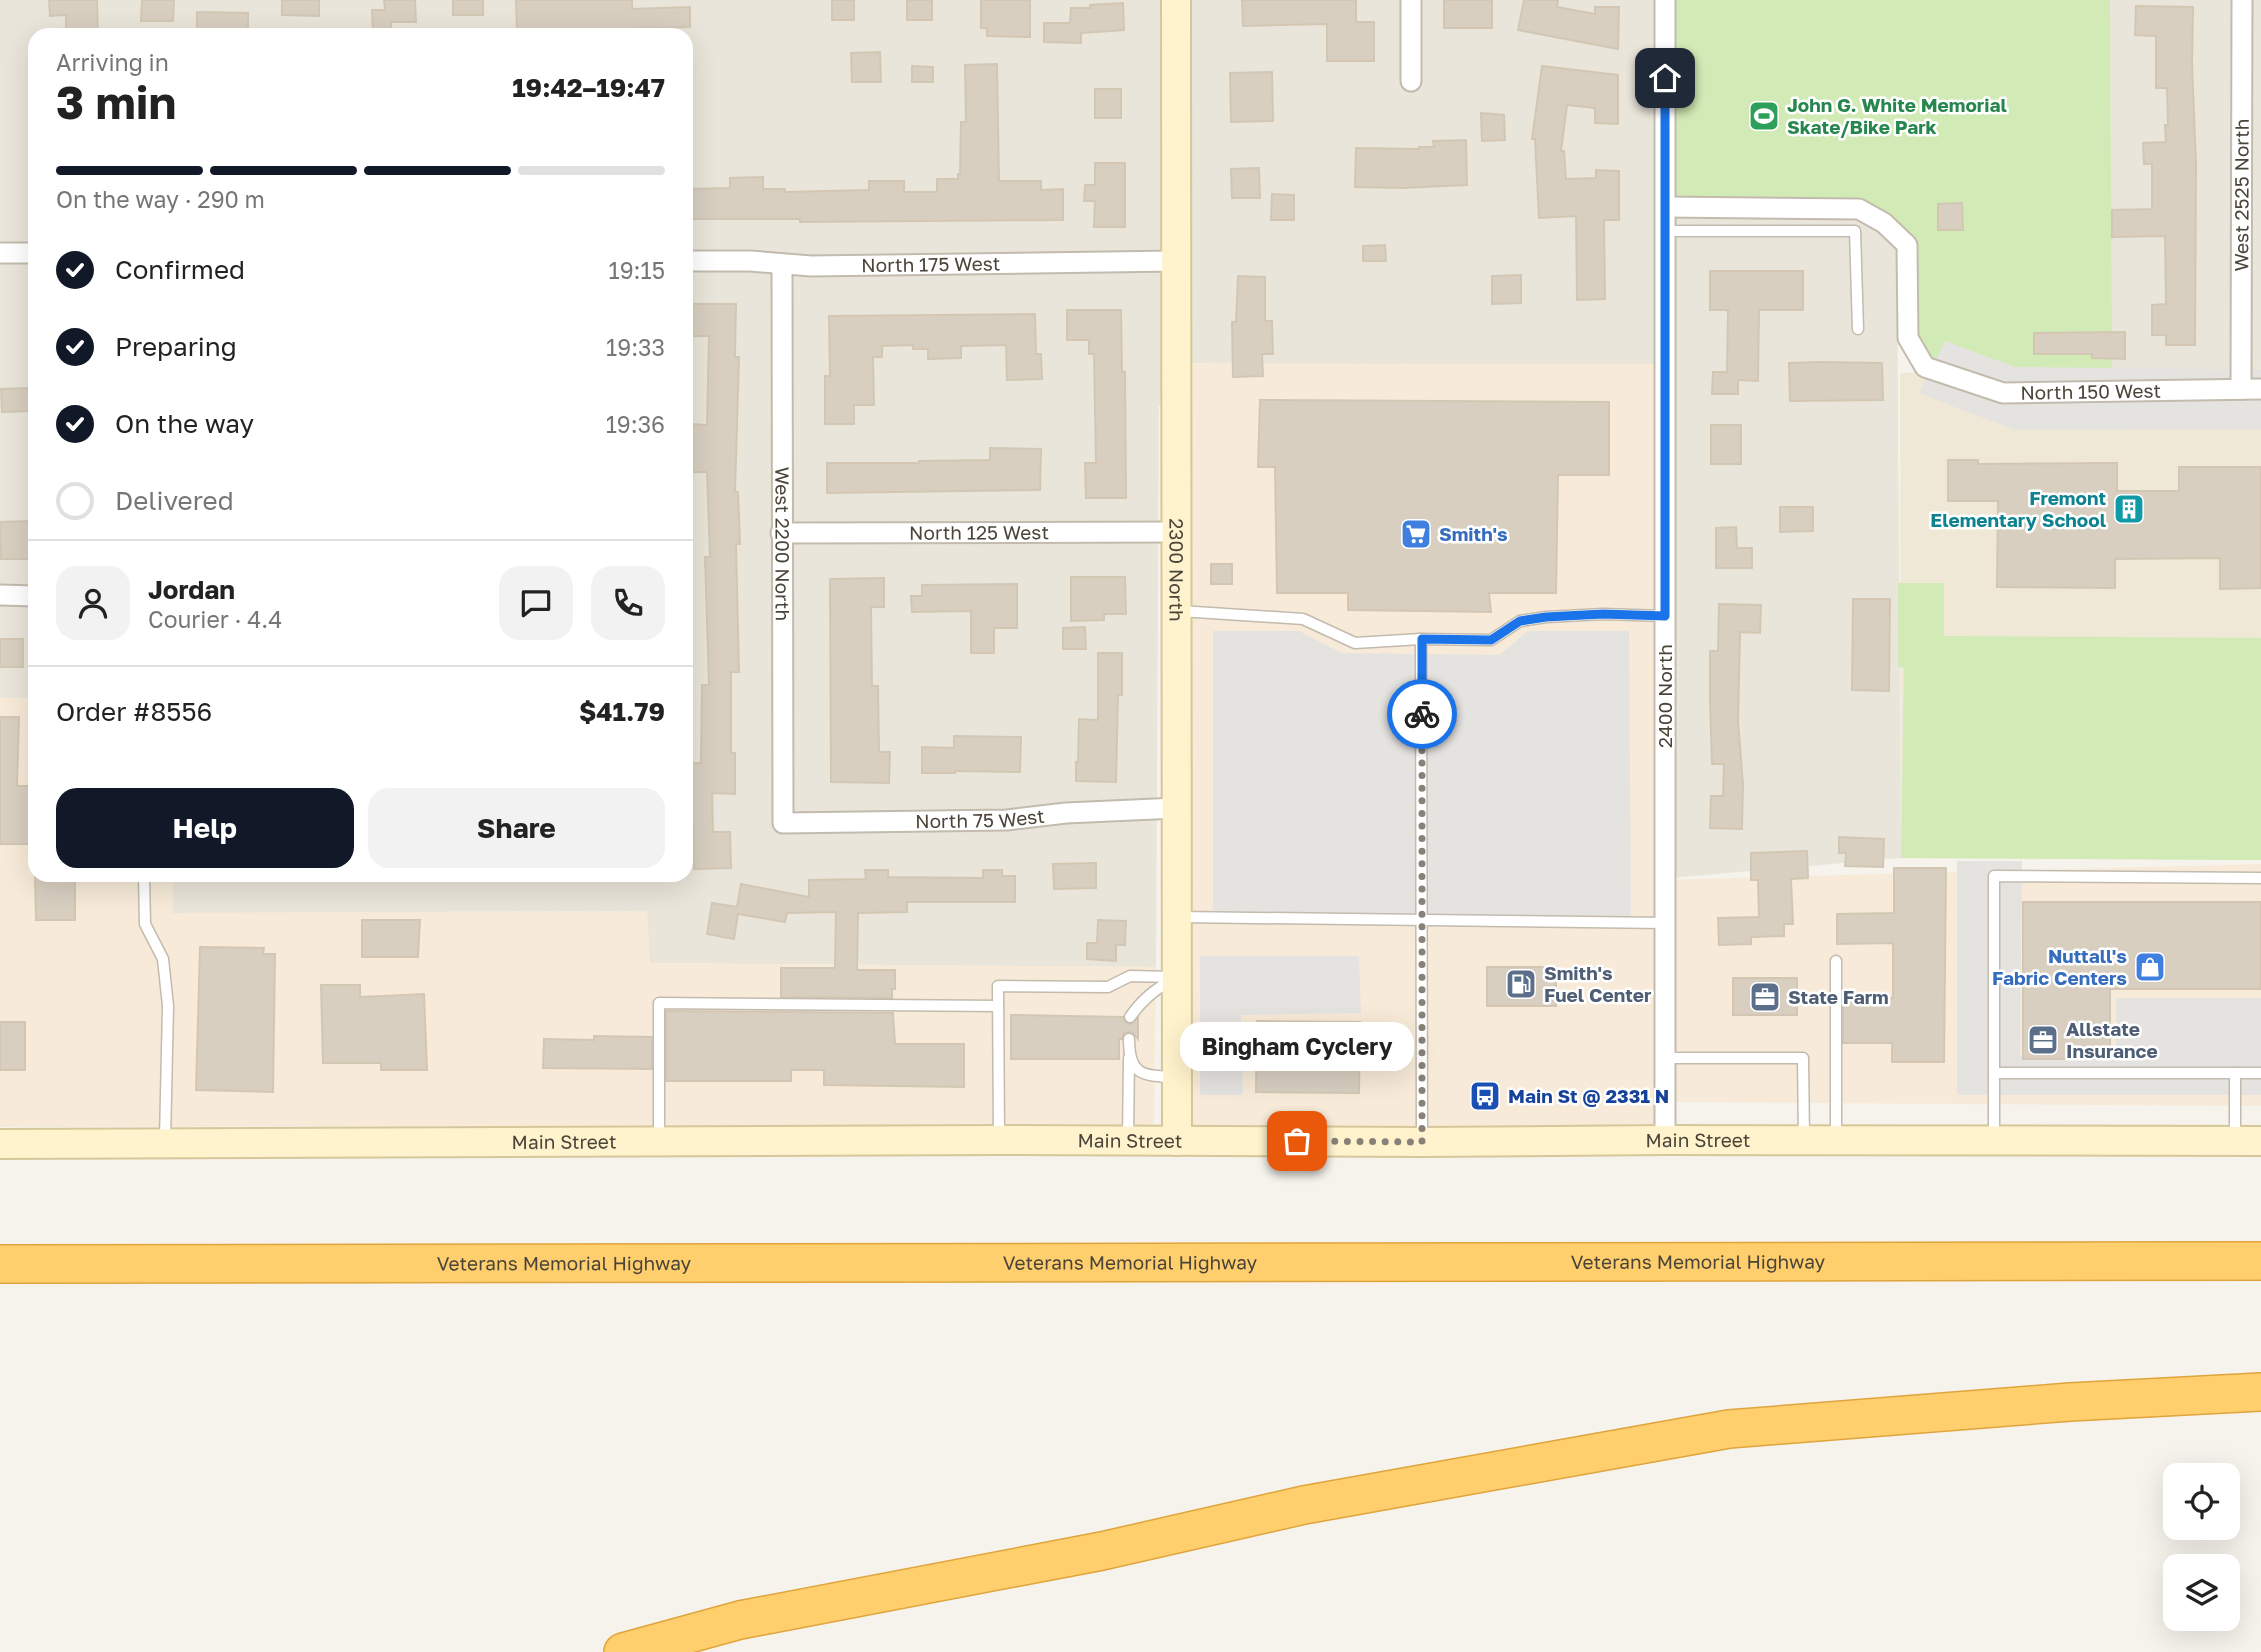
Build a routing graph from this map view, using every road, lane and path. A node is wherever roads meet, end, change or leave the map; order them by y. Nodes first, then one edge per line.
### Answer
1 (1177, 0) edge
2 (1411, 0) edge
3 (1665, 0) edge
4 (2242, 0) edge
5 (1411, 80) dead end
6 (1666, 207) junction
7 (1666, 232) junction
8 (0, 253) edge
9 (28, 253) edge
10 (693, 261) edge
11 (1177, 261) junction
12 (782, 264) junction
13 (1858, 329) dead end
14 (2251, 389) edge
15 (781, 533) junction
16 (1177, 533) junction
17 (0, 595) edge
18 (28, 596) edge
19 (1177, 611) junction
20 (1665, 616) junction
21 (1422, 639) junction
22 (1177, 808) junction
23 (783, 823) joint
24 (2261, 878) edge
25 (144, 882) edge
26 (1176, 916) junction
27 (1423, 920) junction
28 (1666, 923) junction
29 (1836, 961) dead end
30 (1176, 977) junction
31 (998, 1006) junction
32 (1130, 1017) dead end
33 (1129, 1039) dead end
34 (1129, 1058) junction
35 (1666, 1058) junction
36 (1994, 1073) junction
37 (2235, 1073) junction
38 (2261, 1073) edge
39 (1177, 1077) junction
40 (999, 1140) junction
41 (1665, 1140) junction
42 (1804, 1140) junction
43 (1836, 1140) junction
44 (1994, 1140) junction
45 (1128, 1141) junction
46 (1177, 1141) junction
47 (2248, 1141) edge
48 (659, 1142) junction
49 (1422, 1142) junction
50 (0, 1144) edge
51 (165, 1144) junction
52 (2261, 1261) edge
53 (0, 1264) edge
54 (2261, 1392) edge
55 (622, 1652) edge

1 - 11 main road, 2300 North
2 - 5 street
3 - 6 street, 2400 North
4 - 14 street, West 2525 North
6 - 7 street, 2400 North
6 - 14 street, North 150 West
7 - 13 lane
7 - 20 street, 2400 North
8 - 9 street
10 - 12 street, North 175 West
11 - 12 street, North 175 West
11 - 16 main road, 2300 North
12 - 15 street, West 2200 North
15 - 16 street, North 125 West
15 - 23 street, West 2200 North
16 - 19 main road, 2300 North
17 - 18 street
19 - 21 lane
19 - 22 main road, 2300 North
20 - 21 lane
20 - 28 street, 2400 North
21 - 27 lane
22 - 23 street, North 75 West
22 - 26 main road, 2300 North
24 - 36 lane
25 - 51 lane
26 - 27 lane
26 - 30 main road, 2300 North
27 - 28 lane
27 - 49 lane
28 - 35 street, 2400 North
29 - 43 lane
30 - 31 lane
30 - 32 lane
30 - 39 main road, 2300 North
31 - 40 lane
31 - 48 lane
33 - 34 lane
34 - 39 lane
34 - 45 lane
35 - 41 street, 2400 North
35 - 42 lane
36 - 37 lane
36 - 44 lane
37 - 38 lane
37 - 47 lane
39 - 46 main road, 2300 North
40 - 45 main road, Main Street
40 - 48 main road, Main Street
41 - 42 main road, Main Street
41 - 49 main road, Main Street
42 - 43 main road, Main Street
43 - 44 main road, Main Street
44 - 47 main road, Main Street
45 - 46 main road, Main Street
46 - 49 main road, Main Street
48 - 51 main road, Main Street
50 - 51 main road, Main Street
52 - 53 highway, Veterans Memorial Highway
54 - 55 highway

